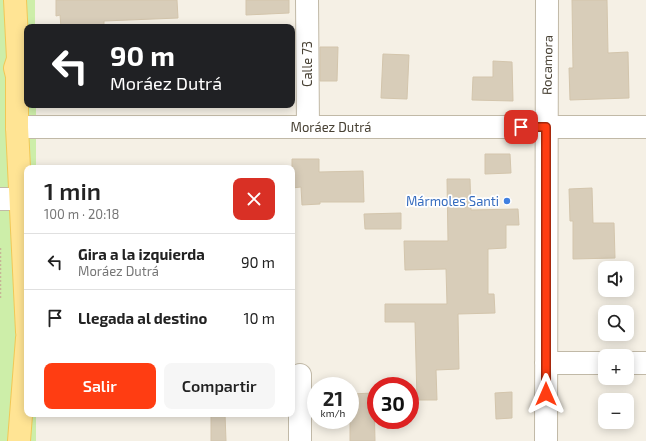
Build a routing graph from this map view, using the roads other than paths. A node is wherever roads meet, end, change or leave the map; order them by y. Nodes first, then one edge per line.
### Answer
1 (15, 0) edge
2 (307, 0) edge
3 (547, 0) edge
4 (17, 127) junction
5 (308, 127) junction
6 (546, 127) junction
7 (646, 127) edge
8 (0, 199) edge
9 (22, 200) junction
10 (24, 253) edge
11 (546, 363) junction
12 (598, 363) edge
13 (634, 363) edge
14 (646, 363) edge
15 (300, 375) dead end
16 (24, 377) edge
17 (19, 441) edge
18 (300, 441) edge
19 (546, 441) edge

1 - 4 main road
2 - 5 street, Calle 73
3 - 6 street, Rocamora
4 - 5 street, Moráez Dutrá
4 - 9 main road
5 - 6 street, Moráez Dutrá
6 - 7 street, Moráez Dutrá
6 - 11 street, Rocamora
8 - 9 street
9 - 10 main road
11 - 12 street
11 - 19 street, Rocamora
13 - 14 street
15 - 18 street
16 - 17 main road

